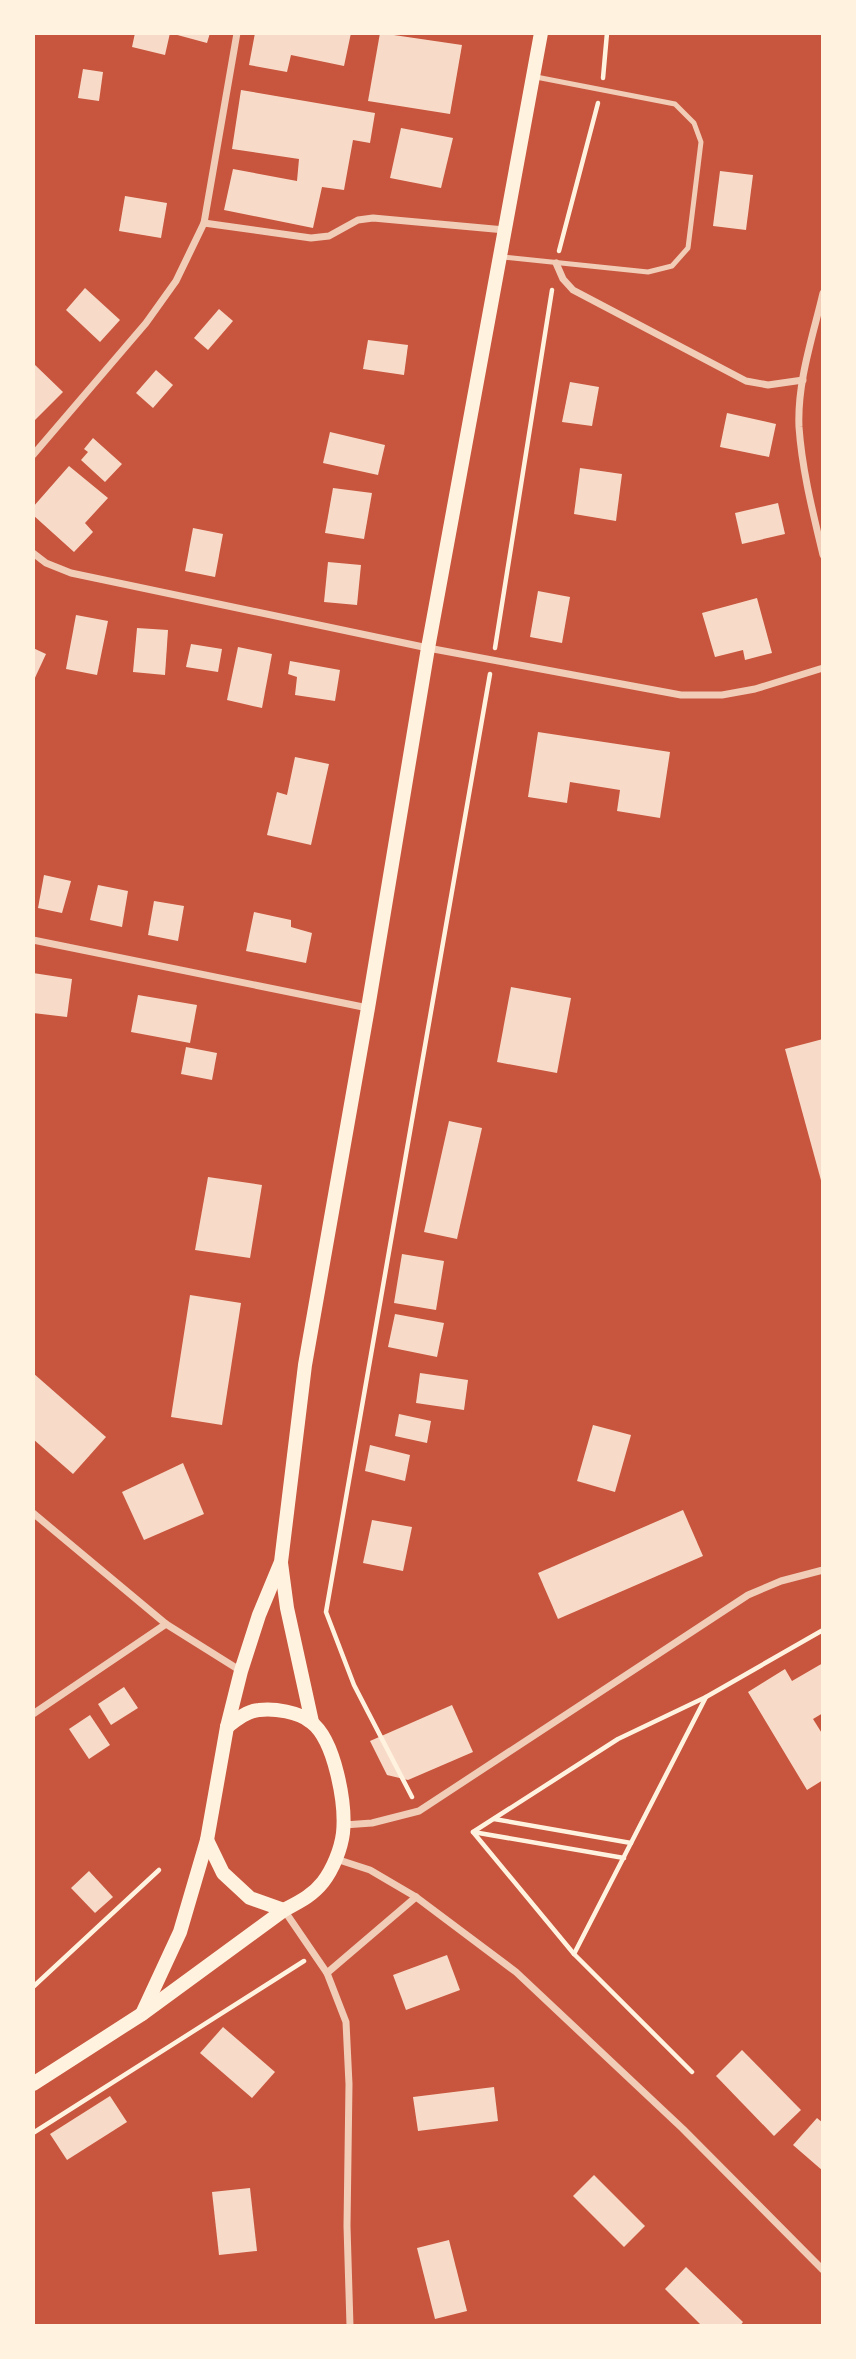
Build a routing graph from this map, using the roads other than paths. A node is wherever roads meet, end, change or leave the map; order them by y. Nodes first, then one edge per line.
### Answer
1 (237, 33) edge
2 (541, 33) edge
3 (533, 76) junction
4 (204, 223) junction
5 (505, 230) junction
6 (500, 256) junction
7 (556, 263) junction
8 (823, 293) edge
9 (803, 380) junction
10 (33, 455) edge
11 (33, 553) edge
12 (823, 555) edge
13 (428, 648) junction
14 (823, 668) edge
15 (33, 940) edge
16 (368, 1008) junction
17 (33, 1513) edge
18 (281, 1562) junction
19 (823, 1570) edge
20 (166, 1624) junction
21 (241, 1671) junction
22 (33, 1714) edge
23 (312, 1722) junction
24 (226, 1727) junction
25 (344, 1825) junction
26 (207, 1840) junction
27 (336, 1859) junction
28 (416, 1897) junction
29 (284, 1910) junction
30 (327, 1973) junction
31 (142, 2014) junction
32 (33, 2084) edge
33 (823, 2270) edge
34 (350, 2326) edge

1 - 4 street
2 - 3 main road
3 - 5 main road
3 - 7 lane
4 - 5 street
4 - 10 street
5 - 6 main road
6 - 7 lane
6 - 13 main road
7 - 9 street
8 - 9 street
9 - 12 street
11 - 13 street
13 - 14 street
13 - 16 main road
15 - 16 street
16 - 18 main road
17 - 20 street
18 - 21 main road
18 - 23 main road
19 - 25 street
20 - 21 street
20 - 22 street
21 - 24 main road
23 - 24 main road
23 - 25 main road
24 - 26 main road
25 - 27 main road
26 - 29 main road
26 - 31 main road
27 - 28 street
27 - 29 main road
28 - 30 street
28 - 33 street
29 - 30 street
29 - 31 main road
30 - 34 street
31 - 32 main road

